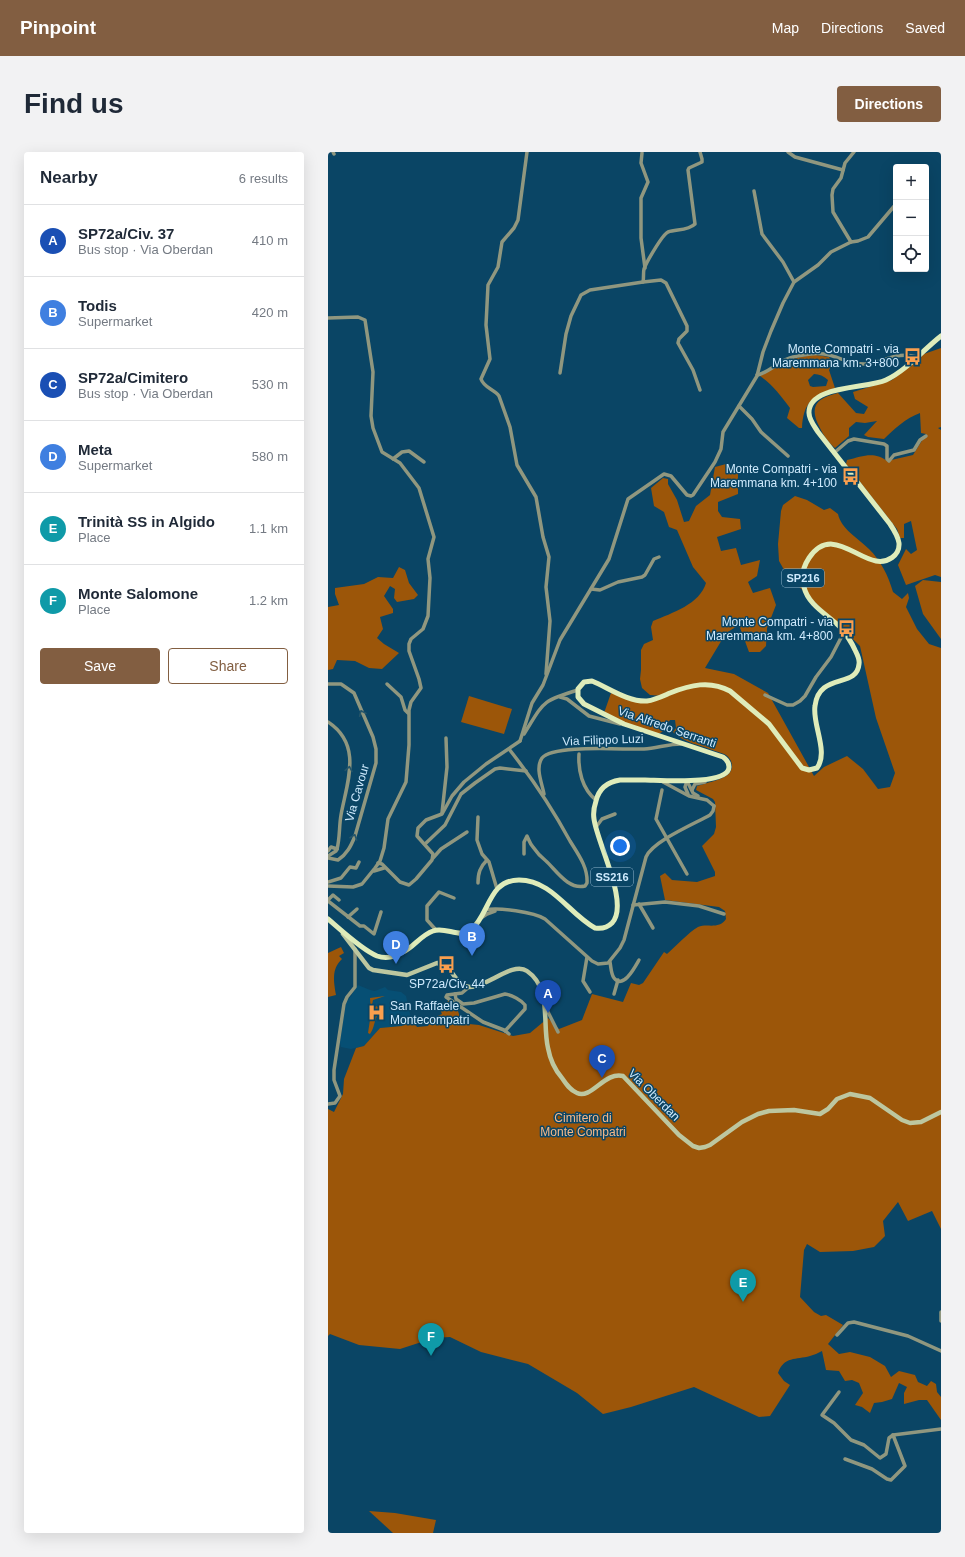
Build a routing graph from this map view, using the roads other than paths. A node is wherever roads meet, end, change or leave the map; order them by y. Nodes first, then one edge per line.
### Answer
1 (527, 152) edge
2 (700, 152) edge
3 (788, 152) edge
4 (854, 152) edge
5 (642, 153) edge
6 (843, 170) junction
7 (754, 191) dead end
8 (893, 208) edge
9 (851, 242) junction
10 (644, 268) junction
11 (643, 282) junction
12 (794, 282) junction
13 (328, 318) edge
14 (941, 336) edge
15 (917, 357) junction
16 (560, 373) dead end
17 (758, 375) junction
18 (700, 390) dead end
19 (739, 406) junction
20 (926, 436) dead end
21 (834, 453) junction
22 (788, 456) dead end
23 (393, 459) junction
24 (424, 462) dead end
25 (659, 557) dead end
26 (591, 589) junction
27 (844, 632) junction
28 (547, 676) junction
29 (328, 684) edge
30 (387, 684) dead end
31 (578, 690) junction
32 (765, 695) dead end
33 (556, 696) junction
34 (408, 713) junction
35 (328, 722) edge
36 (624, 724) junction
37 (446, 738) dead end
38 (520, 741) junction
39 (686, 745) junction
40 (509, 749) junction
41 (579, 754) dead end
42 (526, 772) junction
43 (540, 776) junction
44 (717, 777) junction
45 (533, 780) junction
46 (658, 781) junction
47 (687, 781) junction
48 (662, 790) dead end
49 (692, 791) junction
50 (544, 795) junction
51 (692, 797) junction
52 (596, 800) junction
53 (714, 806) junction
54 (442, 814) junction
55 (615, 814) dead end
56 (478, 817) dead end
57 (596, 827) junction
58 (466, 832) dead end
59 (667, 838) junction
60 (425, 844) junction
61 (329, 848) edge
62 (337, 849) junction
63 (524, 854) dead end
64 (328, 857) edge
65 (381, 857) junction
66 (432, 860) junction
67 (487, 860) junction
68 (359, 862) dead end
69 (378, 864) junction
70 (385, 868) junction
71 (373, 871) junction
72 (687, 874) dead end
73 (328, 882) edge
74 (478, 883) dead end
75 (328, 886) edge
76 (497, 888) junction
77 (454, 898) dead end
78 (340, 900) dead end
79 (328, 901) edge
80 (489, 902) junction
81 (639, 904) junction
82 (633, 905) junction
83 (357, 909) dead end
84 (485, 910) junction
85 (494, 910) junction
86 (381, 912) dead end
87 (724, 914) dead end
88 (348, 917) junction
89 (328, 919) edge
90 (480, 919) junction
91 (338, 927) junction
92 (653, 928) dead end
93 (436, 930) junction
94 (355, 949) junction
95 (587, 957) junction
96 (639, 960) dead end
97 (610, 962) junction
98 (618, 980) junction
99 (469, 987) junction
100 (590, 992) dead end
101 (455, 994) junction
102 (614, 994) dead end
103 (545, 1005) junction
104 (506, 1031) junction
105 (558, 1032) dead end
106 (509, 1034) dead end
107 (328, 1104) edge
108 (941, 1112) edge
109 (941, 1312) edge
110 (941, 1321) edge
111 (837, 1335) dead end
112 (941, 1351) edge
113 (839, 1392) dead end
114 (941, 1429) edge
115 (893, 1435) junction
116 (845, 1459) dead end

1 - 28 street
2 - 10 street
3 - 6 street
4 - 6 street
5 - 10 street
6 - 9 street
7 - 12 street
8 - 9 street
9 - 12 street
10 - 11 street
11 - 16 street
11 - 18 street
12 - 17 street
13 - 23 street
14 - 15 main road, SP216
15 - 17 street
15 - 21 main road, SP216
17 - 19 street
19 - 22 street
19 - 26 street
20 - 21 street
21 - 27 main road, SP216
23 - 24 street
23 - 34 street
25 - 26 street
26 - 28 street
27 - 31 main road, Via Alfredo Serranti / SP216
27 - 32 street
28 - 38 street
64 -> 29 street, Via Cavour
30 - 34 street
31 - 33 street
31 - 36 main road, Via Alfredo Serranti
33 - 36 street
33 - 38 street
34 - 65 street
62 -> 35 street
36 - 39 main road, Via Alfredo Serranti
37 - 54 street
38 - 40 street
39 - 43 street, Via Filippo Luzi
39 - 44 main road, Via Alfredo Serranti
40 - 42 street
40 - 54 street
41 - 52 street
42 - 45 street
42 - 60 street
43 - 45 street
43 - 50 street, Via Filippo Luzi
44 - 47 main road
44 - 49 street
45 - 50 street
46 - 47 main road
46 - 51 street
46 - 52 main road
47 - 49 street
47 - 51 street
48 - 59 street
49 - 53 street
50 - 63 street
51 - 53 street
52 - 57 main road, SS216
53 - 59 street
54 - 60 street
55 - 57 street
56 - 67 street
57 - 76 main road, SS216
58 - 66 street
59 - 72 street
59 - 82 street
60 - 66 street
61 - 62 street
62 - 64 street
65 - 69 street
65 - 70 street
66 - 70 street
67 - 74 street
67 - 76 street
68 - 73 street
69 - 70 street
69 - 71 street
70 - 71 street
71 - 75 street
76 - 80 main road
77 - 93 street
78 - 79 street
79 - 88 street
80 - 84 main road
80 - 85 street
81 - 82 street
81 - 87 street
81 - 92 street
82 - 97 street
83 - 88 street
84 - 85 street
84 - 90 main road
85 - 90 street
85 - 95 street
86 - 88 street
89 - 91 main road
90 - 93 main road
91 - 93 main road
91 - 94 street
94 - 99 street
94 - 107 street
95 - 97 street
95 - 100 street
96 - 98 street
97 - 98 street
98 - 102 street
99 - 101 street
99 - 103 street, Via Oberdan
101 - 104 street
101 - 104 street
103 - 105 street
103 - 108 street, Via Oberdan
104 - 106 street
109 - 110 street
111 - 112 street
113 - 115 street
114 - 115 street
115 - 116 street

